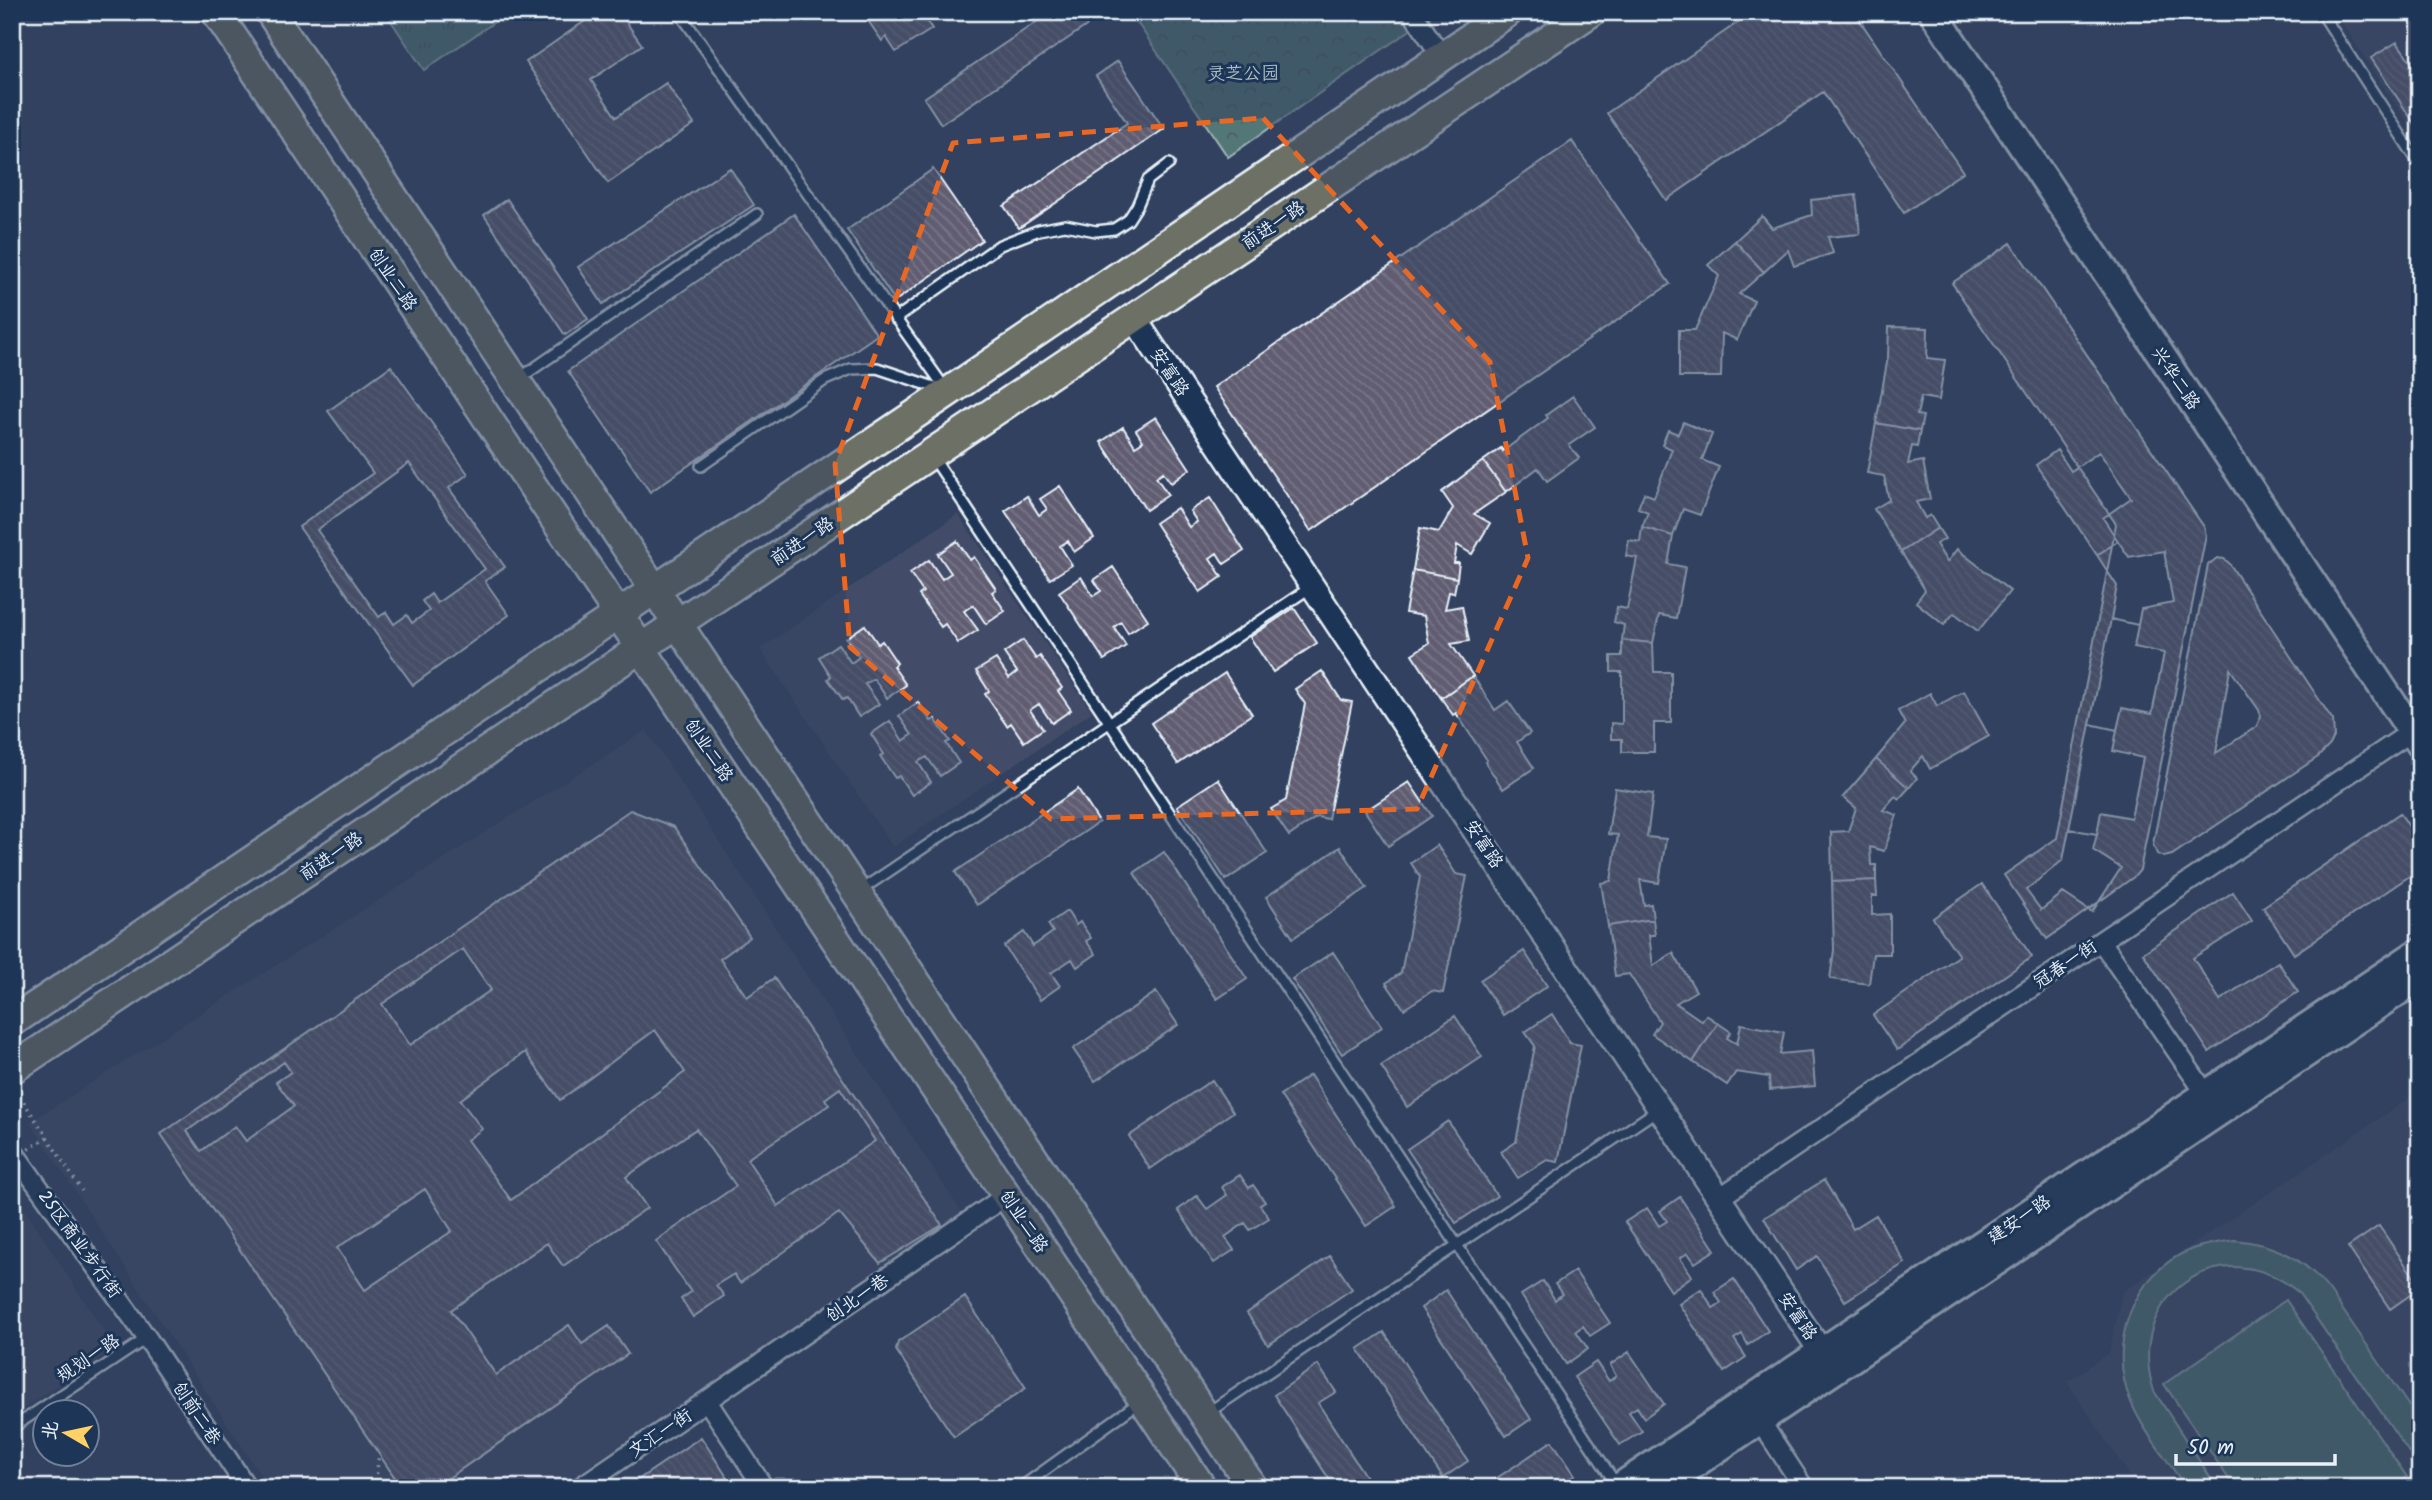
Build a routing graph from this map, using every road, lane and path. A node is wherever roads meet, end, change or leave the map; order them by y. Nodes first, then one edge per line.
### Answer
1 (216, 12) edge
2 (270, 12) edge
3 (679, 12) edge
4 (1412, 12) edge
5 (1591, 12) edge
6 (1933, 12) edge
7 (2321, 12) edge
8 (1501, 14) edge
9 (1442, 57) junction
10 (1170, 164) dead end
11 (2420, 165) edge
12 (757, 214) dead end
13 (1134, 318) junction
14 (895, 319) junction
15 (516, 381) junction
16 (945, 395) junction
17 (962, 434) junction
18 (931, 454) junction
19 (701, 466) dead end
20 (1312, 586) junction
21 (654, 589) junction
22 (617, 614) junction
23 (678, 624) junction
24 (641, 649) junction
25 (1110, 723) junction
26 (2416, 738) edge
27 (857, 893) junction
28 (2101, 941) junction
29 (2420, 951) edge
30 (2420, 977) edge
31 (12, 1022) edge
32 (12, 1069) edge
33 (12, 1084) edge
34 (2206, 1094) junction
35 (1660, 1108) junction
36 (47, 1137) junction
37 (12, 1150) edge
38 (12, 1160) edge
39 (82, 1191) dead end
40 (1007, 1195) junction
41 (1719, 1198) junction
42 (1457, 1245) junction
43 (147, 1338) junction
44 (1828, 1361) junction
45 (1143, 1400) junction
46 (707, 1401) junction
47 (1754, 1411) junction
48 (1204, 1415) junction
49 (12, 1428) edge
50 (379, 1453) dead end
51 (247, 1488) edge
52 (375, 1488) edge
53 (579, 1488) edge
54 (764, 1488) edge
55 (1020, 1488) edge
56 (1202, 1488) edge
57 (1253, 1488) edge
58 (1618, 1488) edge
59 (1659, 1488) edge
60 (1804, 1488) edge

1 - 22 main road, 创业二路
2 - 15 main road
3 - 14 lane
4 - 9 street
5 - 13 main road, 前进一路
6 - 26 main road, 兴华二路
7 - 11 lane
8 - 9 main road
9 - 16 main road
10 - 14 lane
12 - 15 lane
13 - 17 main road, 前进一路
13 - 20 street, 安富路
14 - 16 lane
15 - 21 main road
16 - 17 main road
16 - 19 lane
16 - 21 main road
17 - 18 main road, 前进一路
18 - 23 main road, 前进一路
18 - 25 lane
20 - 25 lane
20 - 35 street, 安富路
21 - 22 main road
21 - 23 main road
22 - 24 main road, 创业二路
22 - 31 main road
23 - 24 main road, 前进一路
23 - 27 main road
24 - 32 main road, 前进一路
24 - 40 main road, 创业二路
25 - 27 lane
25 - 42 lane
26 - 28 street, 冠春一街
27 - 48 main road
28 - 34 street
28 - 41 street, 冠春一街
29 - 34 main road, 建安一路
30 - 44 main road, 建安一路
33 - 36 path, bridge
34 - 44 main road, 建安一路
35 - 41 street, 安富路
35 - 42 lane
36 - 38 path, bridge
36 - 39 path
37 - 43 street, 25区商业步行街
40 - 45 main road, 创业二路
40 - 46 street, 创北一巷
41 - 44 street, 安富路
42 - 48 lane
42 - 58 lane
43 - 49 lane, 规划一路
43 - 51 street, 创前二巷
44 - 47 main road, 建安一路
45 - 55 lane
45 - 56 main road, 创业二路
46 - 53 street, 文汇一街
46 - 54 street
47 - 58 main road, 建安一路
47 - 59 main road, 建安一路
47 - 60 street
48 - 57 main road
50 - 52 path

